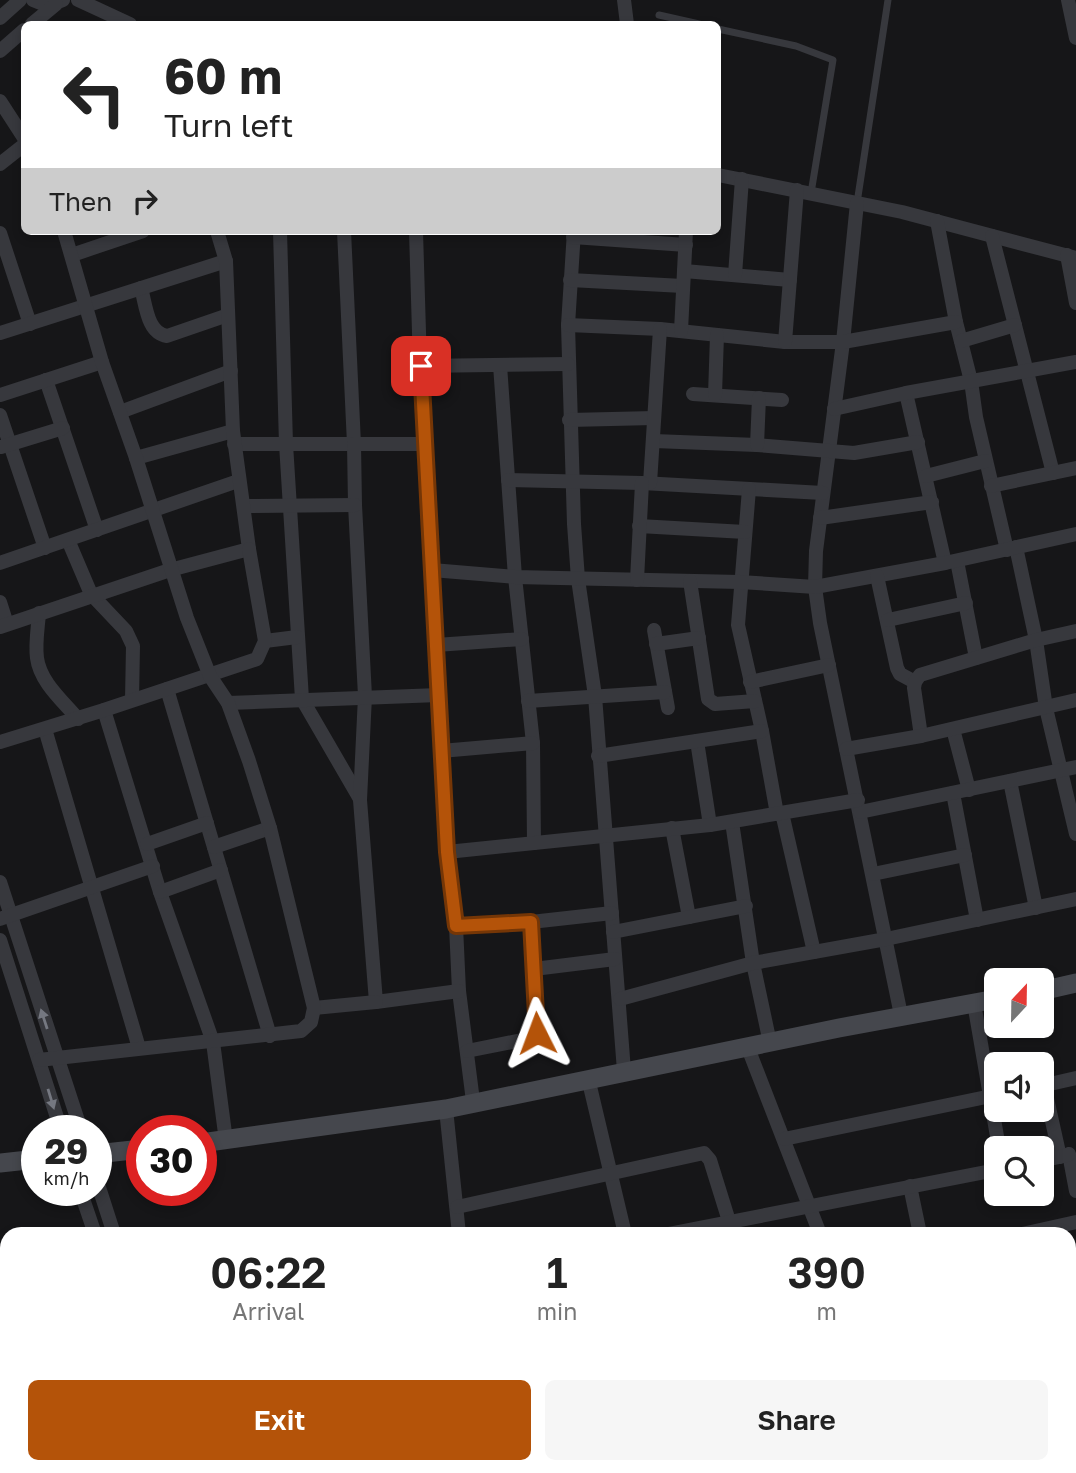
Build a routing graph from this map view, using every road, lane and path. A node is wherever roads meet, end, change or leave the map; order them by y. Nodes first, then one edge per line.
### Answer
1 (20, 0) edge
2 (33, 0) edge
3 (78, 0) edge
4 (624, 0) edge
5 (888, 0) edge
6 (1068, 0) edge
7 (60, 2) edge
8 (659, 15) dead end
9 (0, 18) edge
10 (36, 21) edge
11 (124, 21) edge
12 (627, 21) edge
13 (686, 21) edge
14 (721, 30) edge
15 (21, 33) edge
16 (1076, 38) edge
17 (0, 51) edge
18 (0, 101) edge
19 (21, 133) edge
20 (21, 147) edge
21 (0, 164) edge
22 (721, 176) edge
23 (741, 179) junction
24 (804, 191) junction
25 (857, 203) junction
26 (937, 221) junction
27 (0, 233) edge
28 (65, 235) edge
29 (131, 235) edge
30 (218, 235) edge
31 (280, 235) edge
32 (344, 235) edge
33 (416, 235) edge
34 (573, 235) edge
35 (601, 235) edge
36 (992, 236) junction
37 (686, 238) edge
38 (72, 255) junction
39 (1072, 257) edge
40 (226, 261) junction
41 (684, 271) junction
42 (735, 275) junction
43 (570, 280) junction
44 (790, 280) junction
45 (683, 286) junction
46 (141, 288) junction
47 (1076, 303) edge
48 (86, 306) junction
49 (228, 315) junction
50 (956, 322) junction
51 (30, 324) junction
52 (568, 325) junction
53 (1015, 325) junction
54 (660, 329) junction
55 (681, 331) junction
56 (0, 333) edge
57 (717, 335) junction
58 (961, 341) junction
59 (785, 342) junction
60 (843, 342) junction
61 (102, 362) junction
62 (1076, 362) edge
63 (568, 364) junction
64 (500, 365) junction
65 (421, 366) junction
66 (231, 371) junction
67 (1027, 371) junction
68 (46, 380) junction
69 (971, 381) junction
70 (906, 393) junction
71 (693, 394) dead end
72 (0, 395) edge
73 (715, 395) junction
74 (759, 398) junction
75 (782, 400) dead end
76 (834, 409) junction
77 (120, 412) junction
78 (0, 415) edge
79 (654, 418) junction
80 (569, 420) junction
81 (63, 428) junction
82 (233, 438) junction
83 (654, 441) junction
84 (918, 442) junction
85 (286, 444) junction
86 (354, 444) junction
87 (425, 444) junction
88 (757, 445) junction
89 (4, 446) edge
90 (829, 452) junction
91 (136, 458) junction
92 (985, 461) junction
93 (1076, 468) edge
94 (1053, 473) junction
95 (926, 477) junction
96 (508, 480) junction
97 (238, 481) junction
98 (572, 482) junction
99 (646, 483) junction
100 (992, 486) junction
101 (749, 489) junction
102 (823, 493) junction
103 (932, 502) junction
104 (355, 505) junction
105 (244, 506) junction
106 (289, 506) junction
107 (152, 509) junction
108 (820, 518) junction
109 (639, 526) junction
110 (97, 530) junction
111 (746, 532) junction
112 (1076, 534) edge
113 (68, 540) junction
114 (45, 548) junction
115 (1011, 548) junction
116 (248, 549) junction
117 (951, 562) junction
118 (0, 563) edge
119 (170, 569) junction
120 (432, 570) junction
121 (877, 576) junction
122 (515, 577) junction
123 (578, 579) junction
124 (637, 580) junction
125 (690, 581) junction
126 (740, 582) junction
127 (815, 587) junction
128 (91, 594) junction
129 (0, 601) edge
130 (966, 603) junction
131 (39, 613) junction
132 (888, 620) junction
133 (4, 625) edge
134 (1076, 631) edge
135 (297, 637) junction
136 (699, 638) junction
137 (522, 639) junction
138 (1036, 640) junction
139 (265, 641) junction
140 (436, 645) junction
141 (976, 658) junction
142 (829, 665) junction
143 (210, 676) junction
144 (750, 682) junction
145 (915, 682) junction
146 (167, 689) junction
147 (665, 692) junction
148 (439, 695) junction
149 (365, 696) junction
150 (595, 696) junction
151 (302, 699) junction
152 (132, 700) junction
153 (1076, 700) edge
154 (528, 701) junction
155 (755, 701) junction
156 (228, 703) junction
157 (668, 708) dead end
158 (1046, 708) junction
159 (104, 710) junction
160 (78, 719) junction
161 (45, 729) junction
162 (953, 729) junction
163 (762, 731) junction
164 (921, 736) junction
165 (696, 741) junction
166 (0, 742) edge
167 (533, 743) junction
168 (846, 749) junction
169 (441, 751) junction
170 (598, 756) junction
171 (1076, 767) edge
172 (1061, 771) junction
173 (1010, 781) junction
174 (969, 790) junction
175 (953, 793) junction
176 (360, 800) junction
177 (859, 806) junction
178 (780, 814) junction
179 (732, 822) junction
180 (207, 823) junction
181 (710, 825) junction
182 (270, 828) junction
183 (672, 828) junction
184 (1076, 834) edge
185 (605, 835) junction
186 (534, 843) junction
187 (147, 844) junction
188 (214, 847) junction
189 (447, 852) junction
190 (965, 855) junction
191 (153, 866) junction
192 (221, 870) junction
193 (873, 874) junction
194 (0, 882) edge
195 (92, 887) junction
196 (160, 892) junction
197 (1076, 899) edge
198 (746, 906) junction
199 (1036, 908) junction
200 (612, 913) junction
201 (5, 917) edge
202 (689, 917) junction
203 (977, 920) junction
204 (531, 922) junction
205 (456, 926) junction
206 (612, 932) junction
207 (886, 939) junction
208 (0, 940) edge
209 (814, 952) junction
210 (615, 959) junction
211 (753, 963) junction
212 (534, 969) junction
213 (1076, 984) edge
214 (1054, 988) edge
215 (459, 991) junction
216 (620, 999) junction
217 (984, 1001) edge
218 (376, 1002) junction
219 (974, 1003) junction
220 (314, 1007) junction
221 (901, 1016) junction
222 (270, 1036) junction
223 (214, 1042) junction
224 (770, 1043) junction
225 (139, 1048) junction
226 (748, 1048) junction
227 (467, 1051) junction
228 (984, 1055) edge
229 (56, 1058) junction
230 (39, 1060) junction
231 (624, 1071) junction
232 (588, 1078) junction
233 (1076, 1078) edge
234 (1054, 1083) edge
235 (984, 1098) edge
236 (473, 1101) junction
237 (446, 1108) junction
238 (56, 1115) edge
239 (76, 1115) edge
240 (1054, 1117) edge
241 (784, 1139) junction
242 (226, 1141) junction
243 (217, 1142) edge
244 (1068, 1155) edge
245 (21, 1161) edge
246 (0, 1163) edge
247 (984, 1172) edge
248 (610, 1174) junction
249 (910, 1186) junction
250 (1076, 1191) edge
251 (85, 1206) edge
252 (105, 1206) edge
253 (457, 1206) junction
254 (810, 1207) junction
255 (1076, 1222) edge
256 (92, 1227) edge
257 (112, 1227) edge
258 (458, 1227) edge
259 (623, 1227) edge
260 (731, 1227) edge
261 (735, 1227) edge
262 (817, 1227) edge
263 (919, 1227) edge
264 (1054, 1227) edge

1 - 9 street
2 - 7 street
3 - 11 street
4 - 12 street
5 - 25 lane
6 - 16 street
7 - 10 street
8 - 13 lane
14 - 24 lane
15 - 17 street
18 - 19 street
20 - 21 street
22 - 23 street
23 - 24 street
23 - 42 street
24 - 25 street
24 - 44 street
25 - 26 street
25 - 60 street
26 - 36 street
26 - 50 street
27 - 51 street
28 - 38 street
29 - 38 street
30 - 40 street
31 - 85 street
32 - 86 street
33 - 65 street
34 - 43 street
35 - 37 street
36 - 39 street
36 - 53 street
37 - 41 street
38 - 48 street
39 - 47 street
40 - 46 street
40 - 49 street
41 - 42 street
41 - 45 street
42 - 44 street
43 - 45 street
43 - 52 street
44 - 59 street
45 - 55 street
46 - 48 street
46 - 49 street
48 - 51 street
48 - 61 street
49 - 66 street
50 - 58 street
50 - 60 street
51 - 56 street
52 - 54 street
52 - 63 street
53 - 58 street
53 - 67 street
54 - 55 street
54 - 79 street
55 - 57 street
57 - 59 street
57 - 73 street
58 - 69 street
59 - 60 street
60 - 76 street
61 - 68 street
61 - 77 street
62 - 67 street
63 - 64 street
63 - 80 street
64 - 65 street
64 - 96 street
65 - 87 street
66 - 77 street
66 - 82 street
67 - 69 street
67 - 94 street
68 - 72 street
68 - 81 street
69 - 70 street
69 - 92 street
70 - 76 street
70 - 84 street
71 - 73 street
73 - 74 street
74 - 75 street
74 - 88 street
76 - 90 street
77 - 91 street
78 - 89 street
79 - 80 street
79 - 83 street
80 - 98 street
81 - 89 street
81 - 110 street
82 - 85 street
82 - 91 street
82 - 97 street
83 - 88 street
83 - 99 street
84 - 90 street
84 - 95 street
85 - 86 street
85 - 106 street
86 - 87 street
86 - 104 street
87 - 120 street
88 - 90 street
89 - 114 street
90 - 102 street
91 - 107 street
92 - 95 street
92 - 100 street
93 - 94 street
94 - 100 street
95 - 103 street
96 - 98 street
96 - 122 street
97 - 105 street
97 - 107 street
98 - 99 street
98 - 123 street
99 - 101 street
99 - 109 street
100 - 115 street
101 - 102 street
101 - 111 street
102 - 108 street
103 - 108 street
103 - 117 street
104 - 106 street
104 - 149 street
105 - 106 street
105 - 116 street
106 - 135 street
107 - 110 street
107 - 119 street
108 - 127 street
109 - 111 street
109 - 124 street
110 - 113 street
111 - 126 street
112 - 115 street
113 - 114 street
113 - 128 street
114 - 118 street
115 - 117 street
115 - 138 street
116 - 119 street
116 - 139 street
117 - 121 street
117 - 130 street
119 - 128 street
119 - 143 street
120 - 122 street
120 - 140 street
121 - 127 street
121 - 132 street
122 - 123 street
122 - 137 street
123 - 124 street
123 - 150 street
124 - 125 street
125 - 126 street
125 - 136 street
126 - 127 street
126 - 144 street
127 - 142 street
128 - 131 street
128 - 152 street
129 - 133 street
130 - 132 street
130 - 141 street
131 - 133 street
131 - 160 street
132 - 145 street
134 - 138 street
135 - 139 street
135 - 151 street
136 - 147 street
136 - 155 street
137 - 140 street
137 - 154 street
138 - 141 street
138 - 158 street
139 - 143 street
140 - 148 street
141 - 145 street
142 - 144 street
142 - 168 street
143 - 146 street
143 - 156 street
144 - 155 street
145 - 164 street
146 - 152 street
146 - 180 street
147 - 150 street
147 - 157 street
148 - 149 street
148 - 169 street
149 - 151 street
149 - 176 street
150 - 154 street
150 - 170 street
151 - 156 street
151 - 176 street
152 - 159 street
153 - 158 street
154 - 167 street
155 - 163 street
156 - 182 street
158 - 162 street
158 - 172 street
159 - 160 street
159 - 187 street
160 - 161 street
161 - 166 street
161 - 195 street
162 - 164 street
162 - 174 street
163 - 165 street
163 - 178 street
164 - 168 street
165 - 170 street
165 - 181 street
167 - 169 street
167 - 186 street
168 - 177 street
169 - 189 street
170 - 185 street
171 - 172 street
172 - 173 street
172 - 184 street
173 - 174 street
173 - 199 street
174 - 175 street
175 - 177 street
175 - 190 street
176 - 218 street
177 - 178 street
177 - 193 street
178 - 179 street
178 - 209 street
179 - 181 street
179 - 198 street
180 - 187 street
180 - 188 street
181 - 183 street
182 - 188 street
182 - 220 street
183 - 185 street
183 - 202 street
185 - 186 street
185 - 200 street
186 - 189 street
187 - 191 street
188 - 192 street
189 - 205 street
190 - 193 street
190 - 203 street
191 - 195 street
191 - 196 street
192 - 196 street
192 - 222 street
193 - 207 street
194 - 201 street
195 - 201 street
195 - 225 street
196 - 223 street
197 - 199 street
198 - 202 street
198 - 211 street
199 - 203 street
200 - 204 street
200 - 206 street
229 -> 201 street
202 - 206 street
203 - 207 street
204 - 205 street
204 - 212 street
205 - 215 street
206 - 210 street
207 - 209 street
207 - 221 street
208 - 230 street
209 - 211 street
210 - 212 street
210 - 216 street
211 - 216 street
211 - 224 street
212 - 227 street
213 - 214 main road
215 - 218 street
215 - 227 street
216 - 231 street
217 - 219 main road
218 - 220 street
219 - 221 main road
219 - 228 street
220 - 222 street
221 - 224 main road
222 - 223 street
223 - 225 street
223 - 242 street
224 - 226 main road
225 - 229 street
226 - 231 main road
226 - 241 street
227 - 236 street
229 - 230 street
229 - 239 street
230 -> 238 street
231 - 232 main road
232 - 236 main road
232 - 248 street
233 - 234 street
235 - 241 street
236 - 237 main road
237 - 242 main road
237 - 253 street
240 - 244 street
241 - 254 street
242 - 243 main road
244 - 250 street
245 - 246 main road
247 - 249 street
248 - 253 street
248 - 259 street
248 - 260 street
249 - 254 street
249 - 263 street
251 - 256 street
252 - 257 street
253 - 258 street
254 - 261 street
254 - 262 street
255 - 264 street

